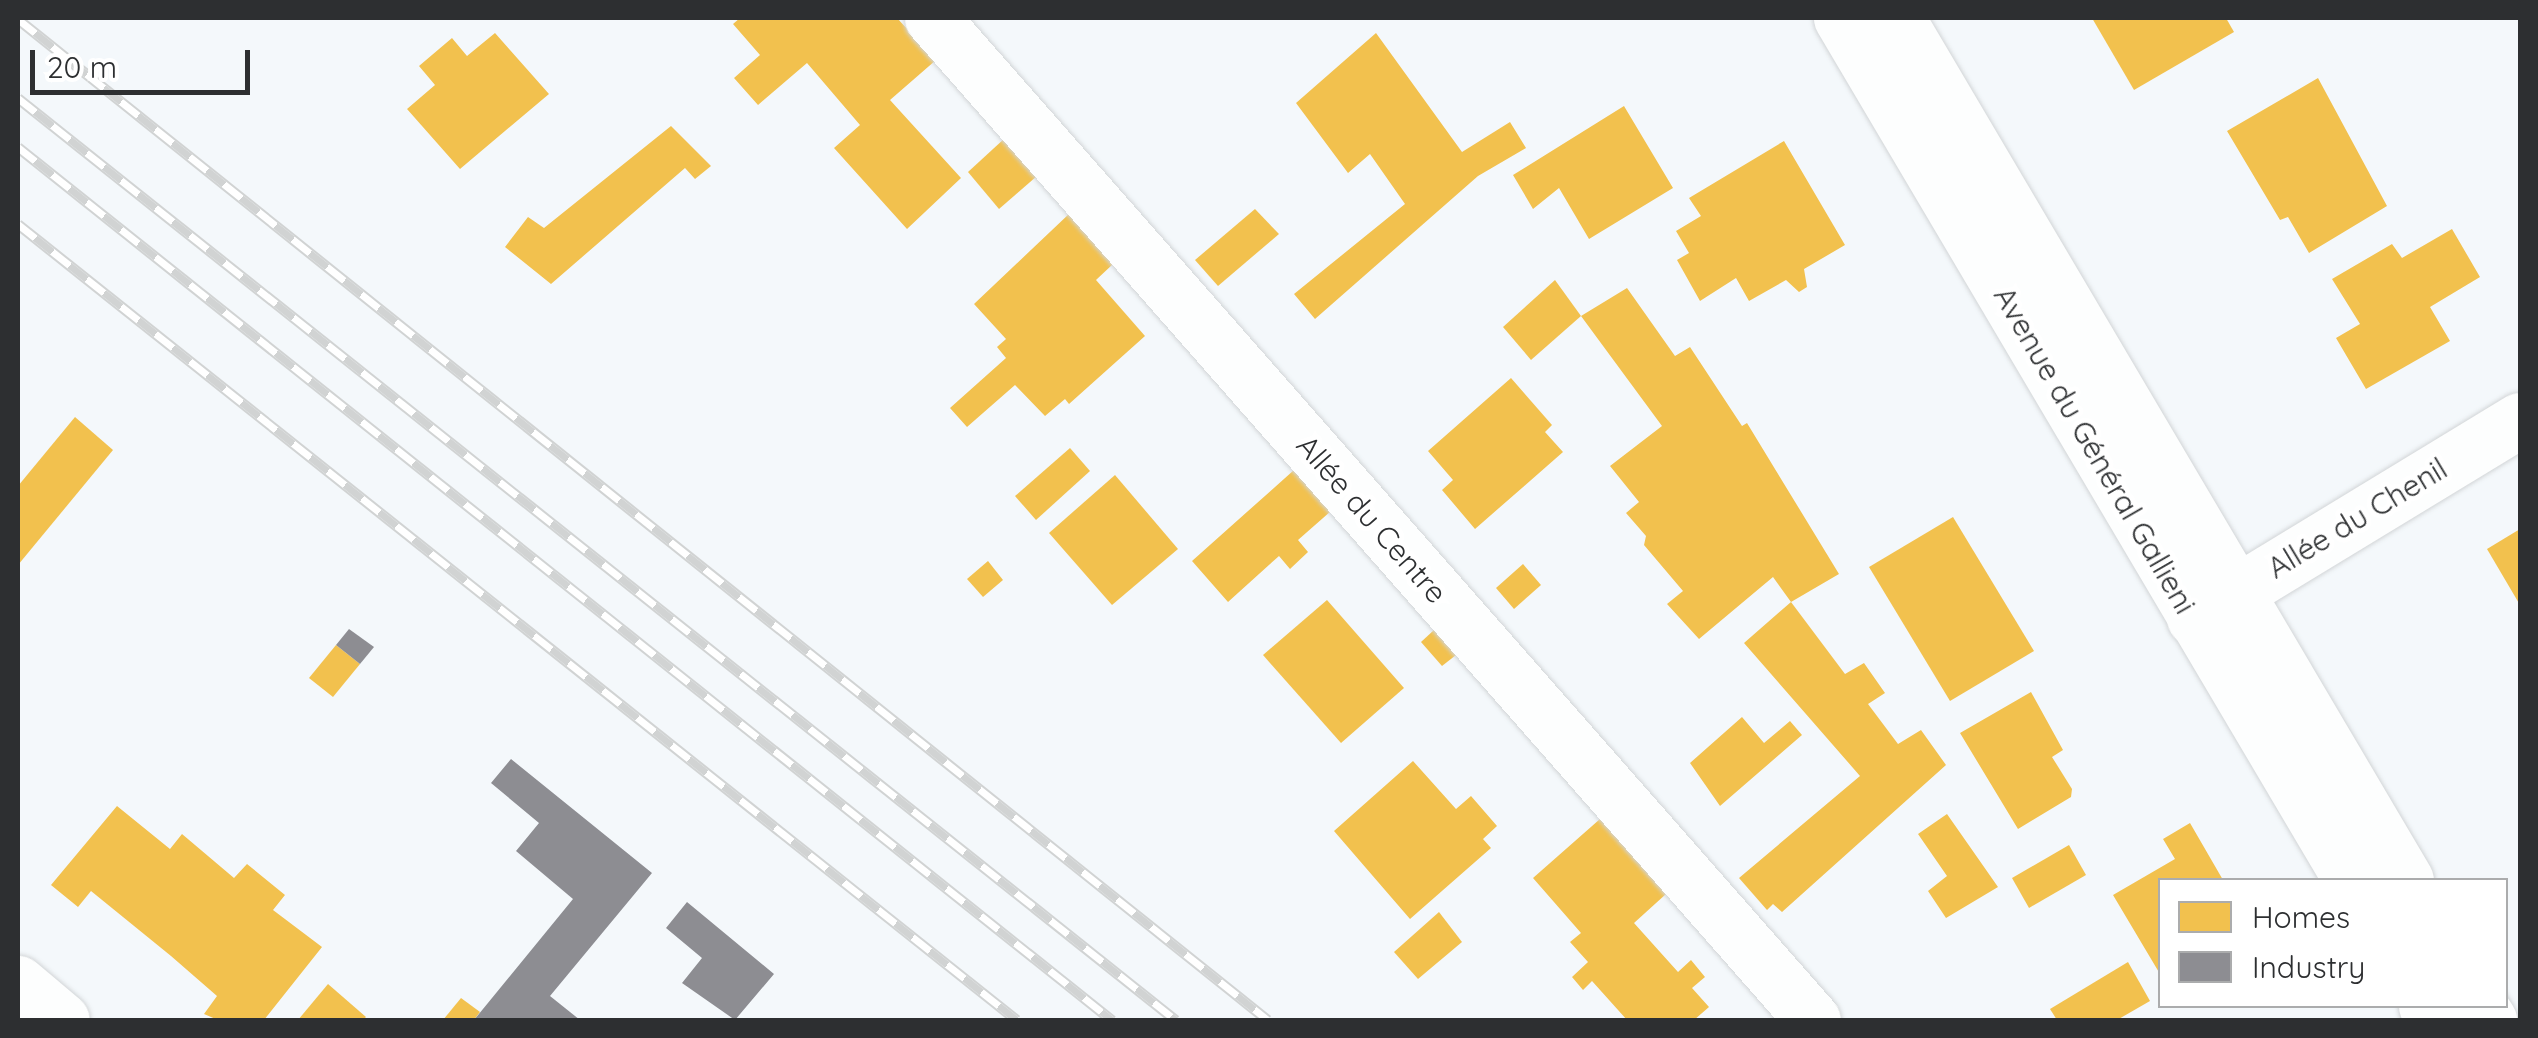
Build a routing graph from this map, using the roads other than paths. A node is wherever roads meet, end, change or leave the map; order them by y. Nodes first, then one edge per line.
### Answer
1 (932, 18) edge
2 (1841, 18) edge
3 (1898, 18) edge
4 (2520, 420) edge
5 (2215, 605) junction
6 (2351, 878) edge
7 (2405, 878) edge
8 (18, 984) edge
9 (62, 1020) edge
10 (1813, 1020) edge

1 - 10 street, Allée du Centre
2 - 5 street, Avenue du Général Gallieni
3 - 5 street, Avenue du Général Gallieni
4 - 5 street, Allée du Chenil
5 - 6 street, Avenue du Général Gallieni
5 - 7 street, Avenue du Général Gallieni
8 - 9 street

